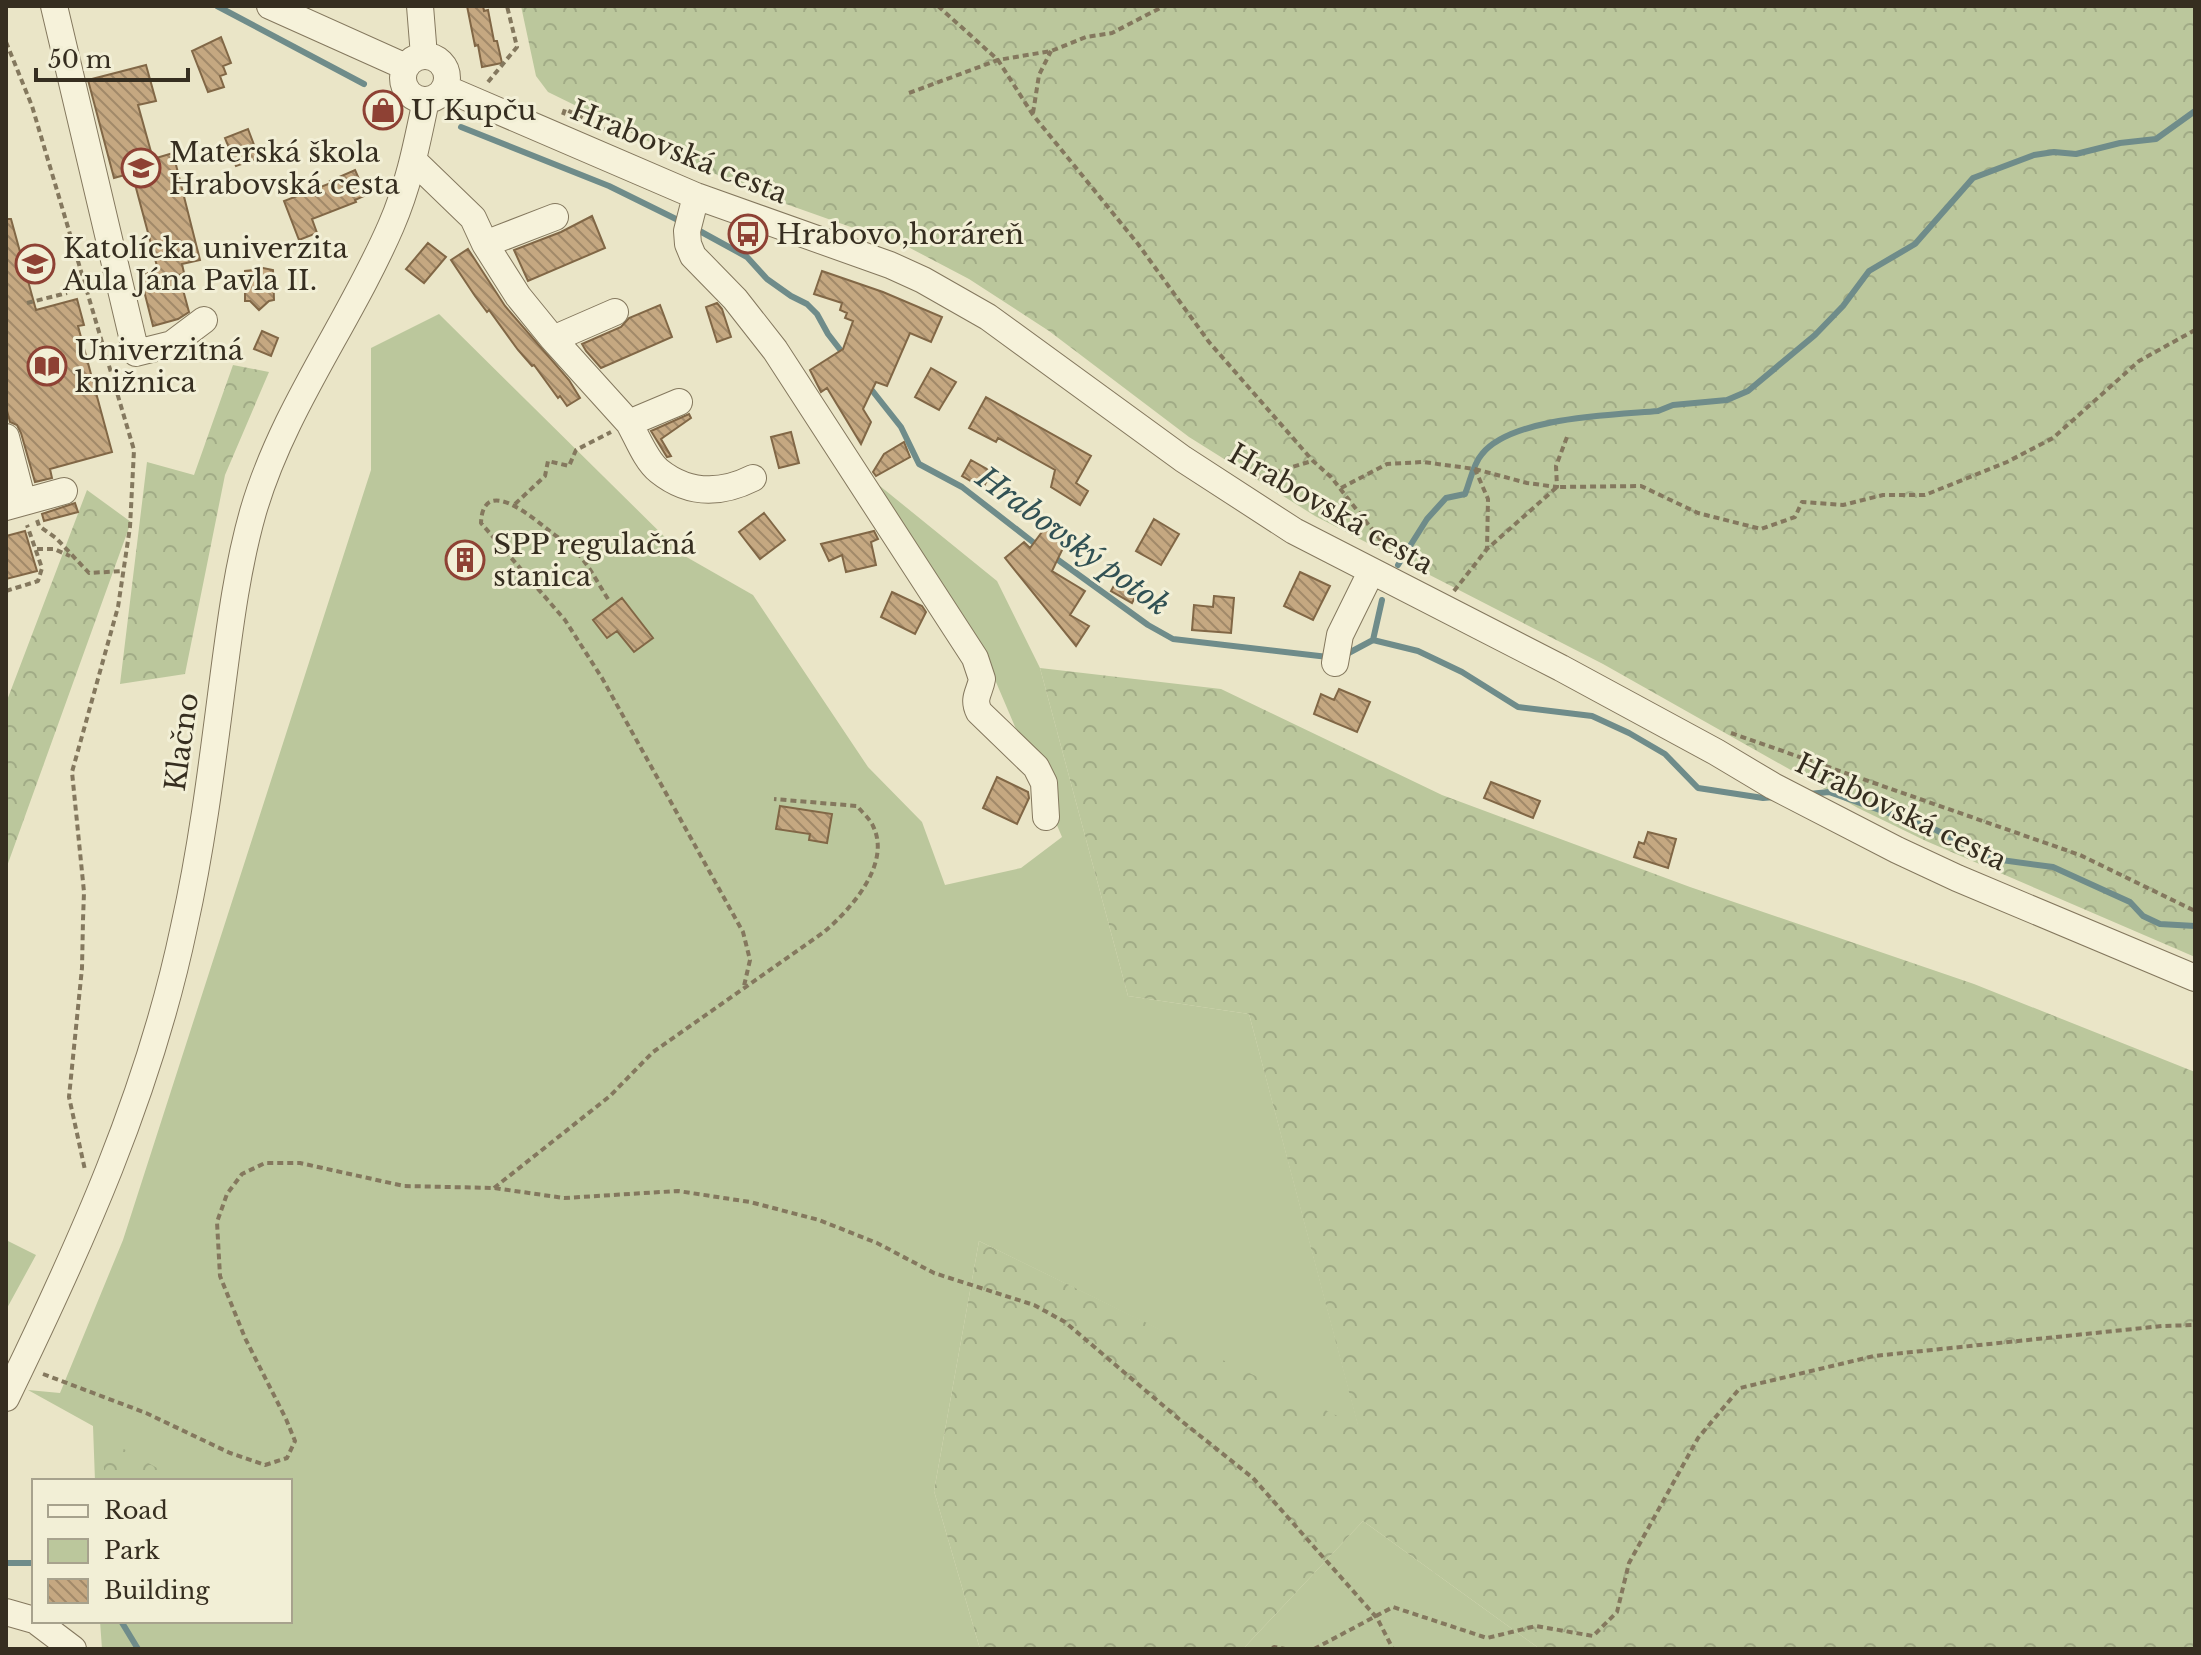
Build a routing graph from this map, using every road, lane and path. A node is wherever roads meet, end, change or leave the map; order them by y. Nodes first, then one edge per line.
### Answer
1 (54, 6) edge
2 (270, 6) edge
3 (420, 6) edge
4 (507, 6) edge
5 (938, 6) edge
6 (1164, 6) edge
7 (6, 42) edge
8 (1051, 51) junction
9 (998, 60) junction
10 (415, 61) junction
11 (481, 89) dead end
12 (909, 93) dead end
13 (435, 94) junction
14 (1033, 115) junction
15 (414, 161) junction
16 (691, 214) junction
17 (555, 217) dead end
18 (485, 244) junction
19 (67, 293) dead end
20 (27, 303) dead end
21 (615, 312) dead end
22 (204, 320) dead end
23 (2195, 330) edge
24 (553, 339) junction
25 (679, 402) dead end
26 (629, 423) junction
27 (6, 437) edge
28 (1567, 437) dead end
29 (1313, 461) junction
30 (1475, 469) junction
31 (753, 478) dead end
32 (1245, 481) dead end
33 (1557, 487) junction
34 (1341, 488) junction
35 (64, 491) dead end
36 (515, 504) junction
37 (19, 508) edge
38 (37, 549) junction
39 (1487, 549) junction
40 (72, 556) junction
41 (1378, 568) junction
42 (123, 571) junction
43 (6, 591) edge
44 (1450, 596) dead end
45 (608, 599) dead end
46 (1336, 657) dead end
47 (1724, 732) dead end
48 (774, 799) dead end
49 (1046, 817) dead end
50 (2195, 911) edge
51 (2195, 978) edge
52 (744, 986) junction
53 (85, 1172) dead end
54 (494, 1188) junction
55 (2195, 1325) edge
56 (22, 1366) junction
57 (6, 1398) edge
58 (6, 1612) edge
59 (1377, 1618) junction
60 (32, 1620) edge
61 (38, 1623) edge
62 (73, 1649) edge
63 (1272, 1649) edge
64 (1285, 1649) edge
65 (1314, 1649) edge
66 (1393, 1649) edge

1 - 22 street
2 - 10 street
3 - 10 street
4 - 11 path
5 - 9 path
6 - 8 path
7 - 42 path
8 - 9 path
8 - 14 path
9 - 12 path
9 - 14 path
10 - 13 street
10 - 13 street
13 - 15 street, Klačno
13 - 16 street, Hrabovská cesta
14 - 29 path
15 - 18 street
15 - 56 street, Klačno
16 - 41 street, Hrabovská cesta
16 - 49 street
17 - 18 street
18 - 24 street
19 - 20 path
21 - 24 street
23 - 33 path
24 - 26 street
25 - 26 street
26 - 31 street
26 - 36 path
27 - 37 street
28 - 33 path
29 - 32 path
29 - 34 path
30 - 33 path
30 - 34 path
30 - 39 path
33 - 39 path
34 - 41 path
35 - 37 street
36 - 45 path
36 - 52 path
37 - 38 path
37 - 40 path
38 - 40 path
38 - 43 path
39 - 44 path
40 - 42 path
41 - 46 street
41 - 51 street, Hrabovská cesta
42 - 53 path
47 - 50 path
48 - 52 path
52 - 54 path
54 - 56 path
54 - 59 path
55 - 59 path
56 - 57 street, Klačno
58 - 60 street
59 - 65 path
59 - 66 path
61 - 62 street
63 - 64 path

